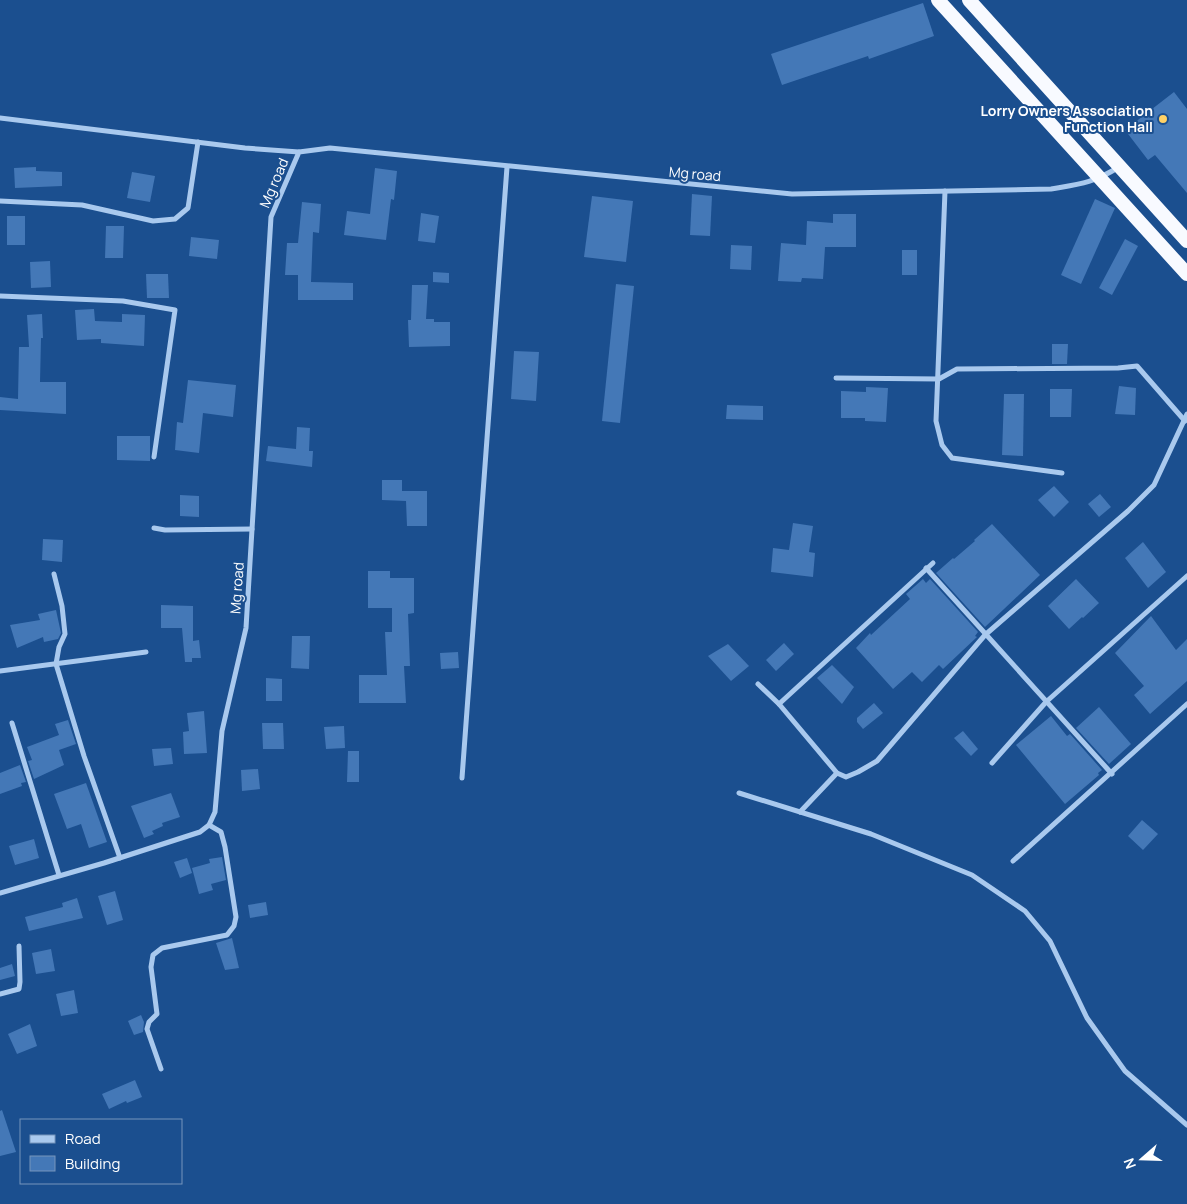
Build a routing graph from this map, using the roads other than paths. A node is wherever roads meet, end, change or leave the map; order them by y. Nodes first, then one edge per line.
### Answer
1 (938, 0) edge
2 (968, 0) edge
3 (0, 118) edge
4 (198, 142) junction
5 (299, 152) junction
6 (507, 167) junction
7 (1119, 167) junction
8 (1101, 178) junction
9 (945, 191) junction
10 (0, 201) edge
11 (1187, 241) edge
12 (1187, 274) edge
13 (0, 296) edge
14 (836, 378) dead end
15 (939, 379) junction
16 (1187, 414) edge
17 (1186, 422) edge
18 (154, 457) dead end
19 (1062, 473) dead end
20 (154, 528) dead end
21 (252, 529) junction
22 (933, 563) dead end
23 (926, 568) junction
24 (54, 574) dead end
25 (1187, 576) edge
26 (985, 635) junction
27 (146, 652) dead end
28 (56, 664) junction
29 (0, 671) edge
30 (758, 684) dead end
31 (1046, 702) junction
32 (779, 704) junction
33 (1187, 704) edge
34 (12, 722) dead end
35 (992, 763) dead end
36 (837, 773) junction
37 (1112, 774) junction
38 (462, 778) dead end
39 (739, 793) dead end
40 (800, 812) junction
41 (209, 825) junction
42 (120, 858) junction
43 (1013, 861) dead end
44 (59, 876) junction
45 (0, 893) edge
46 (19, 946) dead end
47 (0, 994) edge
48 (161, 1069) dead end
49 (1187, 1125) edge

1 - 8 highway
2 - 7 highway
3 - 4 street
4 - 5 street
4 - 10 street
5 - 6 street, Mg road
5 - 21 street, Mg road
6 - 9 street, Mg road
6 - 38 street
7 - 8 street, Mg road
7 - 11 highway
8 - 9 street, Mg road
8 - 12 highway
9 - 15 street
13 - 18 street
14 - 15 street
15 - 17 street
15 - 19 street
16 - 17 street
17 - 26 street
20 - 21 street
21 - 41 street, Mg road
22 - 23 street
23 - 26 street
23 - 32 street
24 - 28 street
25 - 31 street
26 - 31 street
26 - 36 street
27 - 28 street
28 - 29 street
28 - 42 street
30 - 32 street
31 - 35 street
31 - 37 street
32 - 36 street
33 - 37 street
34 - 44 street
36 - 40 street
37 - 43 street
39 - 40 street
40 - 49 street
41 - 42 street
41 - 48 street
42 - 44 street
44 - 45 street
46 - 47 street

